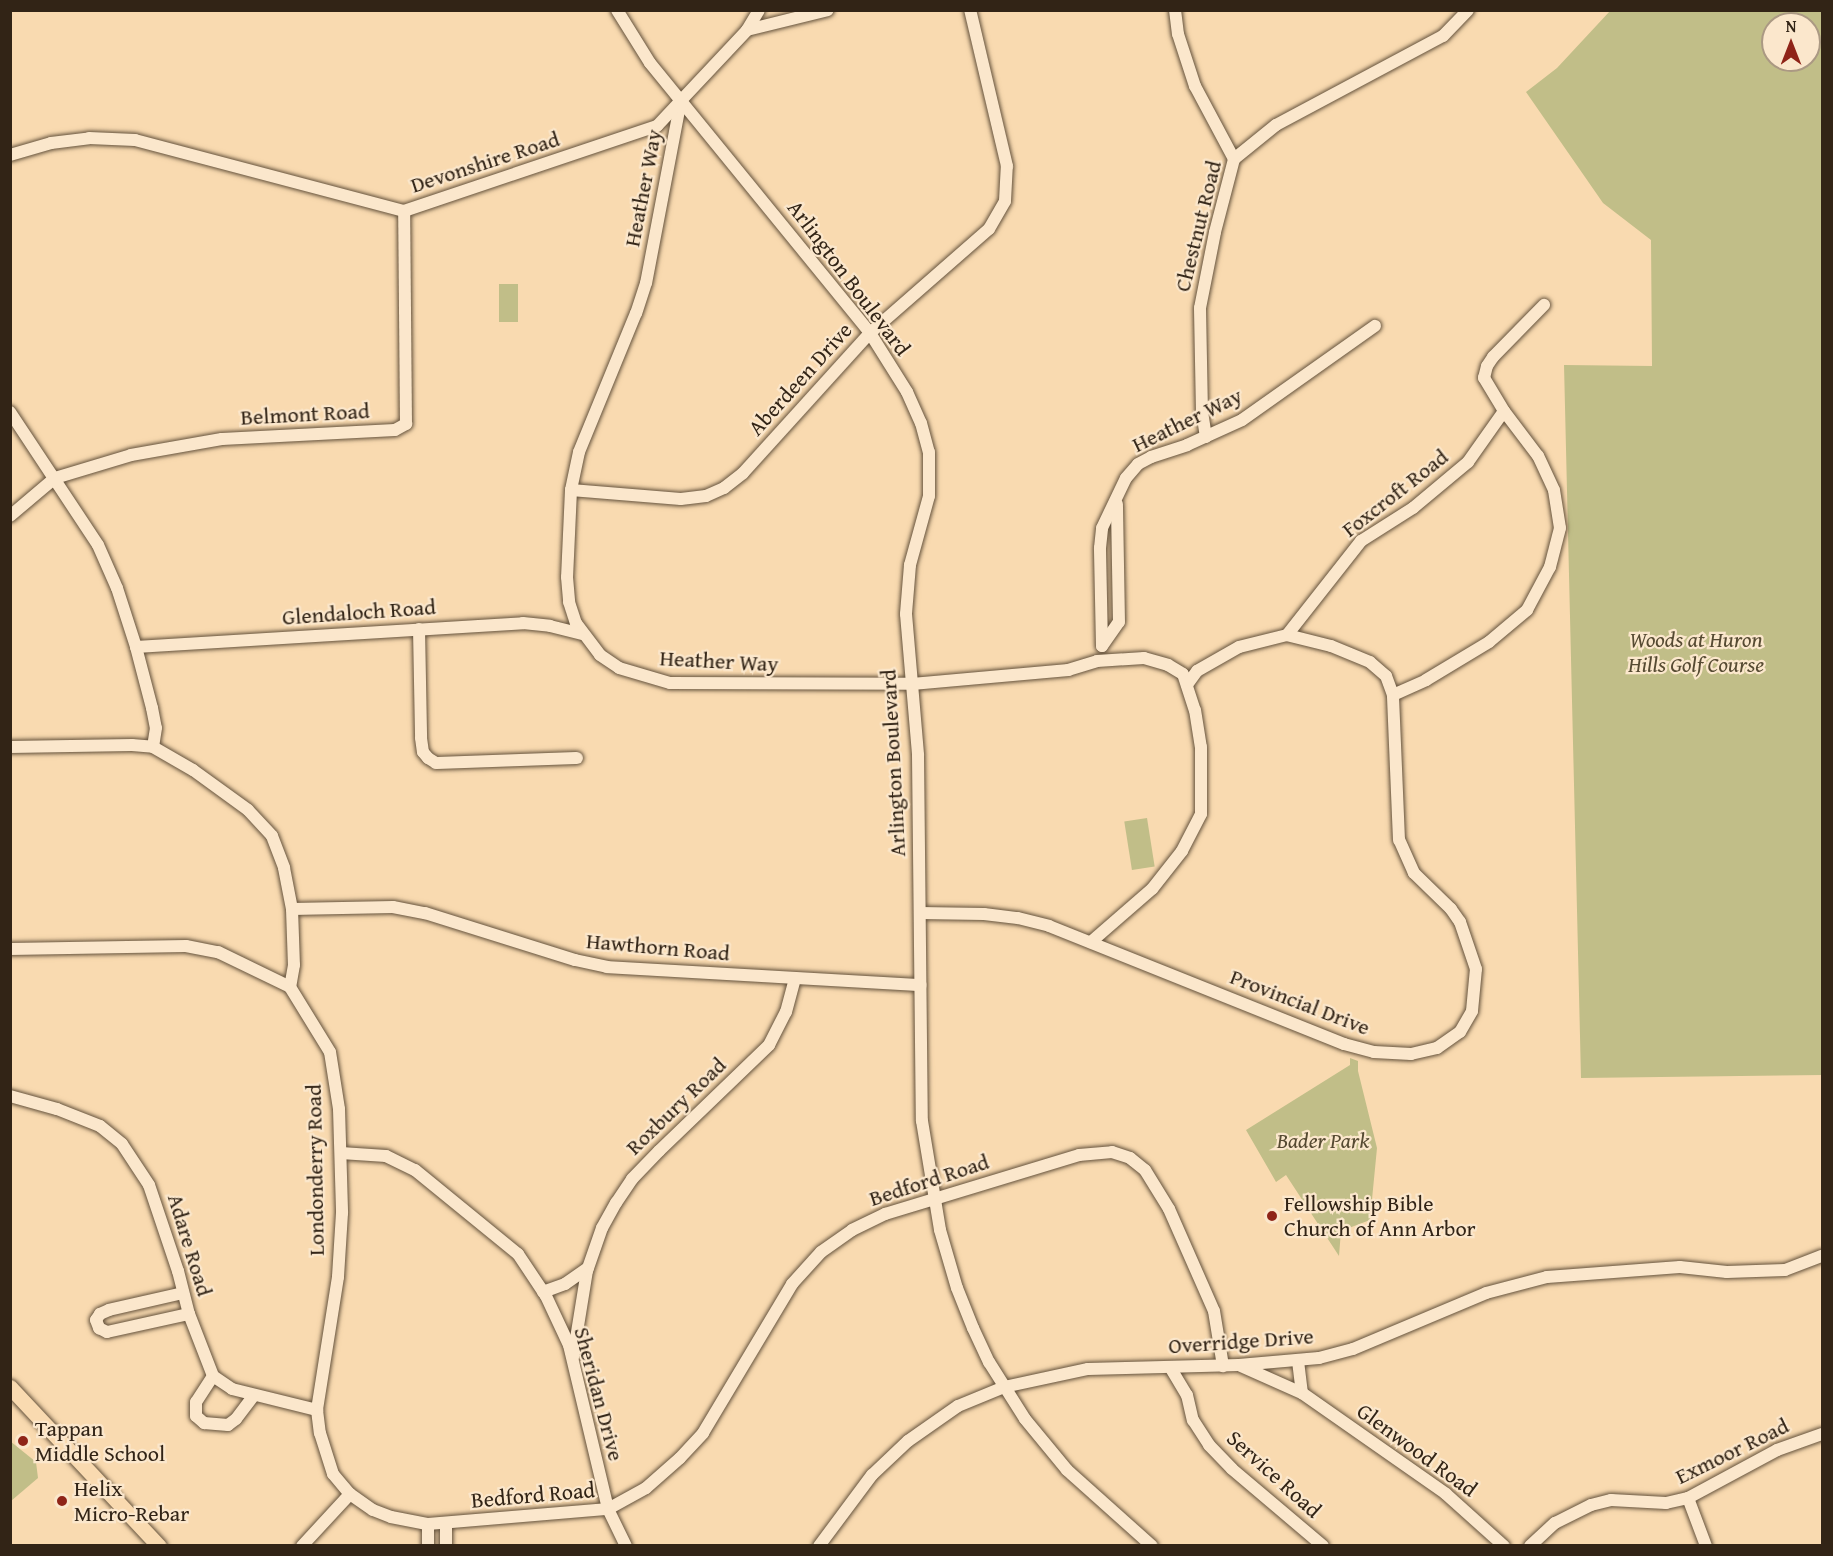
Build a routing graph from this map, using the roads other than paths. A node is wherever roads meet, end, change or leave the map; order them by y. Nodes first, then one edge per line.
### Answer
1 (616, 10) edge
2 (759, 10) edge
3 (828, 10) edge
4 (970, 10) edge
5 (1175, 10) edge
6 (1467, 10) edge
7 (747, 30) junction
8 (681, 100) junction
9 (10, 155) edge
10 (1234, 159) junction
11 (404, 211) junction
12 (1544, 305) dead end
13 (1375, 326) dead end
14 (870, 333) junction
15 (1504, 411) junction
16 (10, 412) edge
17 (1206, 437) junction
18 (55, 478) junction
19 (571, 490) junction
20 (1118, 497) junction
21 (10, 516) edge
22 (419, 629) junction
23 (582, 634) junction
24 (1287, 635) junction
25 (1102, 646) junction
26 (136, 647) junction
27 (1097, 661) junction
28 (912, 684) junction
29 (1187, 685) junction
30 (1393, 695) junction
31 (10, 747) edge
32 (153, 747) junction
33 (577, 758) dead end
34 (292, 909) junction
35 (920, 913) junction
36 (1091, 942) junction
37 (10, 949) edge
38 (795, 978) junction
39 (920, 985) junction
40 (290, 987) junction
41 (10, 1096) edge
42 (341, 1154) junction
43 (935, 1198) junction
44 (1822, 1256) edge
45 (588, 1268) junction
46 (543, 1292) junction
47 (183, 1293) junction
48 (189, 1314) junction
49 (572, 1359) junction
50 (1298, 1361) junction
51 (1239, 1365) junction
52 (1223, 1366) junction
53 (1170, 1367) junction
54 (213, 1376) junction
55 (10, 1387) edge
56 (1004, 1387) junction
57 (1302, 1393) junction
58 (254, 1395) junction
59 (317, 1410) junction
60 (1822, 1434) edge
61 (350, 1494) junction
62 (1688, 1498) junction
63 (608, 1509) junction
64 (446, 1523) junction
65 (428, 1524) junction
66 (159, 1545) edge
67 (302, 1545) edge
68 (428, 1545) edge
69 (446, 1545) edge
70 (626, 1545) edge
71 (819, 1545) edge
72 (1152, 1545) edge
73 (1323, 1545) edge
74 (1504, 1545) edge
75 (1530, 1545) edge
76 (1706, 1545) edge

1 - 8 street, Arlington Boulevard
2 - 7 street, Devonshire Road
3 - 7 street
4 - 14 street, Aberdeen Drive
5 - 10 street
6 - 10 street, Chestnut Road
7 - 8 street, Devonshire Road
8 - 11 street, Devonshire Road
8 - 14 street, Arlington Boulevard
8 - 19 street, Heather Way
9 - 11 street, Devonshire Road
10 - 17 street, Chestnut Road
11 - 18 street, Belmont Road
12 - 15 street
13 - 17 street, Heather Way
14 - 19 street, Aberdeen Drive
14 - 28 street, Arlington Boulevard
15 - 24 street, Foxcroft Road
15 - 30 street
16 - 18 street
17 - 20 street, Heather Way
18 - 21 street, Belmont Road
18 - 26 street
19 - 23 street, Heather Way
20 - 25 street, Heather Way
20 - 25 street, Heather Way
22 - 23 street, Glendaloch Road
22 - 26 street, Glendaloch Road
22 - 33 street
23 - 28 street, Heather Way
24 - 29 street, Provincial Drive
24 - 30 street, Provincial Drive
25 - 27 street, Heather Way
26 - 32 street
27 - 28 street, Heather Way
27 - 29 street, Heather Way
28 - 35 street, Arlington Boulevard
29 - 36 street
30 - 36 street, Provincial Drive
31 - 32 street
32 - 34 street
34 - 38 street, Hawthorn Road
34 - 40 street
35 - 36 street, Provincial Drive
35 - 39 street, Arlington Boulevard
37 - 40 street
38 - 39 street, Hawthorn Road
38 - 45 street, Roxbury Road
39 - 43 street, Arlington Boulevard
40 - 42 street, Londonderry Road
41 - 47 street, Adare Road
42 - 46 street, Sheridan Drive
42 - 59 street, Londonderry Road
43 - 52 street, Bedford Road
43 - 56 street, Arlington Boulevard
43 - 63 street, Bedford Road
44 - 50 street, Overridge Drive
45 - 46 street
45 - 49 street, Roxbury Road
46 - 49 street, Sheridan Drive
47 - 48 street, Adare Road
47 - 48 street
48 - 54 street, Adare Road
49 - 63 street, Sheridan Drive
50 - 51 street, Overridge Drive
50 - 57 street
51 - 52 street, Overridge Drive
51 - 57 street, Glenwood Road
52 - 53 street, Overridge Drive
53 - 56 street, Overridge Drive
53 - 73 street, Service Road
54 - 58 street
54 - 58 street
55 - 66 main road
56 - 71 street, Overridge Drive
56 - 72 street, Arlington Boulevard
57 - 74 street, Glenwood Road
58 - 59 street
59 - 61 street, Londonderry Road
60 - 62 street, Exmoor Road
61 - 65 street, Londonderry Road
61 - 67 street
62 - 75 street, Exmoor Road
62 - 76 street
63 - 64 street, Bedford Road
63 - 70 street, Sheridan Drive
64 - 65 street, Londonderry Road
64 - 69 street, Bedford Road
65 - 68 street

